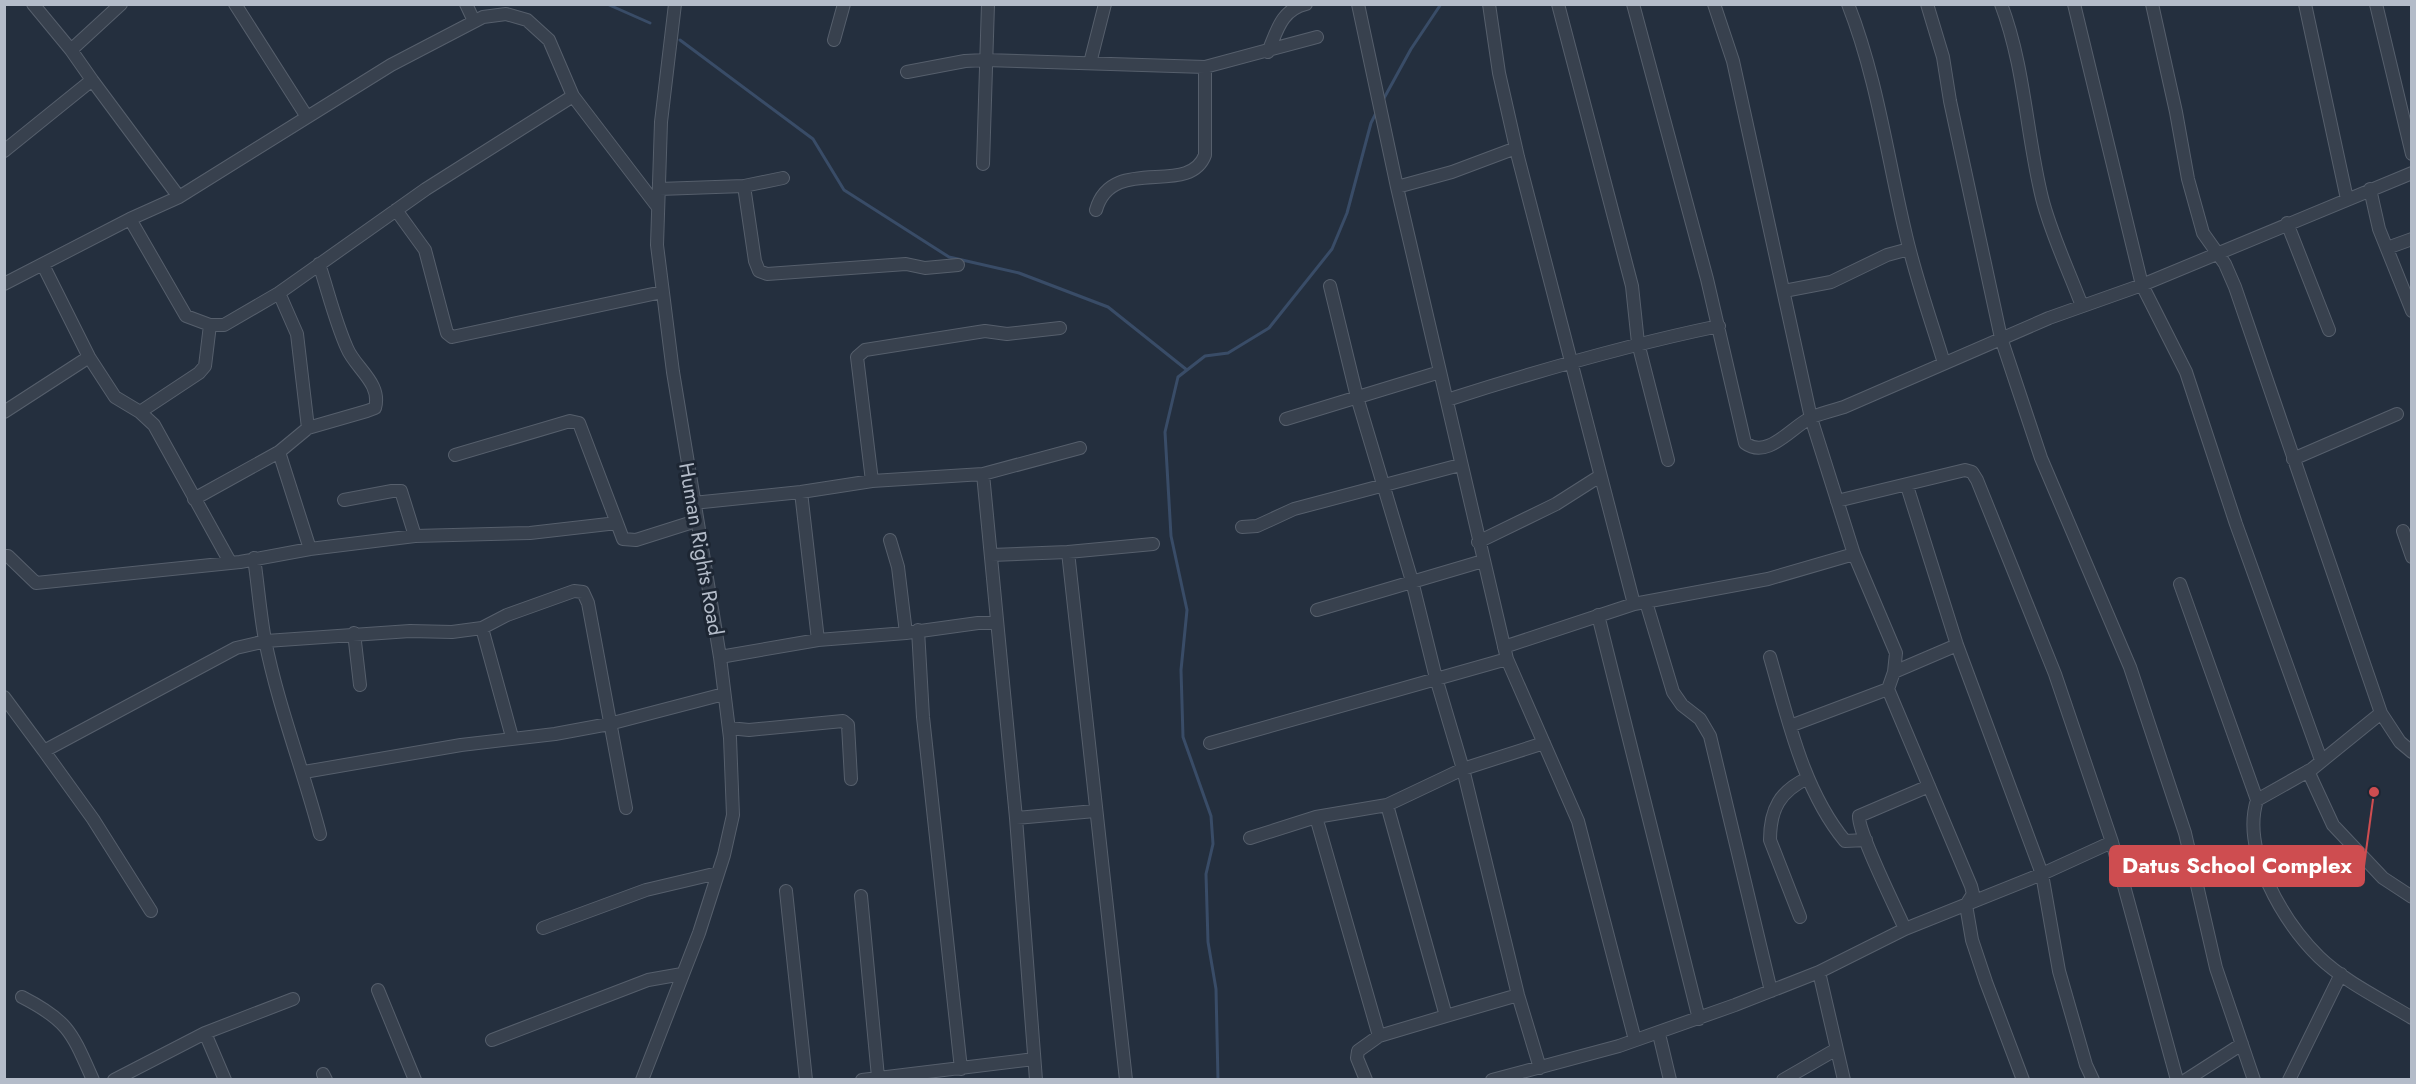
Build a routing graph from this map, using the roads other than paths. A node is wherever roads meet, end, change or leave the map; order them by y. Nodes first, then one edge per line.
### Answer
1 (33, 4) edge
2 (121, 4) edge
3 (235, 4) edge
4 (466, 4) edge
5 (675, 4) edge
6 (844, 4) edge
7 (988, 4) edge
8 (1105, 4) edge
9 (1306, 4) edge
10 (1358, 4) edge
11 (1489, 4) edge
12 (1558, 4) edge
13 (1634, 4) edge
14 (1714, 4) edge
15 (1848, 4) edge
16 (1927, 4) edge
17 (2001, 4) edge
18 (2074, 4) edge
19 (2152, 4) edge
20 (2305, 4) edge
21 (2376, 4) edge
22 (474, 21) junction
23 (1317, 37) dead end
24 (834, 40) dead end
25 (71, 50) junction
26 (1268, 52) junction
27 (985, 60) junction
28 (1090, 63) junction
29 (1205, 67) junction
30 (907, 72) dead end
31 (92, 80) junction
32 (573, 96) junction
33 (307, 117) junction
34 (1516, 148) junction
35 (5, 149) edge
36 (2412, 154) edge
37 (983, 164) dead end
38 (2412, 173) edge
39 (783, 178) dead end
40 (744, 186) junction
41 (1396, 187) junction
42 (659, 189) junction
43 (2370, 189) junction
44 (179, 196) junction
45 (2347, 199) junction
46 (657, 206) junction
47 (396, 210) junction
48 (1096, 210) dead end
49 (130, 219) junction
50 (2287, 223) junction
51 (2412, 239) edge
52 (2387, 248) junction
53 (1909, 249) junction
54 (2217, 254) junction
55 (319, 264) junction
56 (43, 265) junction
57 (958, 265) dead end
58 (4, 284) edge
59 (2142, 285) junction
60 (1330, 286) dead end
61 (1784, 291) junction
62 (662, 292) junction
63 (279, 294) junction
64 (2082, 306) junction
65 (2412, 311) edge
66 (210, 325) junction
67 (1719, 326) junction
68 (1060, 328) dead end
69 (2329, 330) dead end
70 (2001, 338) junction
71 (1638, 343) junction
72 (89, 357) junction
73 (1571, 362) junction
74 (1944, 363) junction
75 (1440, 372) junction
76 (1357, 397) junction
77 (1447, 400) junction
78 (4, 412) edge
79 (140, 412) junction
80 (2397, 414) dead end
81 (1811, 418) junction
82 (1286, 419) dead end
83 (308, 428) junction
84 (1080, 448) dead end
85 (279, 452) junction
86 (455, 455) dead end
87 (2293, 459) junction
88 (1668, 460) dead end
89 (1460, 465) junction
90 (983, 474) junction
91 (1600, 476) junction
92 (872, 481) junction
93 (1382, 484) junction
94 (1907, 486) junction
95 (801, 492) junction
96 (194, 499) junction
97 (344, 500) dead end
98 (1837, 501) junction
99 (693, 503) junction
100 (696, 521) junction
101 (617, 523) junction
102 (1242, 527) dead end
103 (2403, 531) dead end
104 (415, 536) junction
105 (891, 540) dead end
106 (1478, 542) junction
107 (1153, 544) dead end
108 (309, 549) junction
109 (1068, 552) junction
110 (1854, 554) junction
111 (991, 555) junction
112 (4, 556) edge
113 (2412, 557) edge
114 (254, 558) junction
115 (1483, 561) junction
116 (230, 562) junction
117 (1412, 581) junction
118 (2180, 584) dead end
119 (1640, 603) junction
120 (1317, 610) dead end
121 (1598, 615) junction
122 (996, 623) junction
123 (482, 628) junction
124 (918, 630) junction
125 (354, 633) junction
126 (906, 633) junction
127 (818, 640) junction
128 (266, 641) junction
129 (1957, 645) junction
130 (1506, 653) junction
131 (720, 657) junction
132 (1770, 657) dead end
133 (1894, 672) junction
134 (1436, 678) junction
135 (360, 685) dead end
136 (1888, 689) junction
137 (724, 694) junction
138 (4, 697) edge
139 (2381, 713) junction
140 (609, 724) junction
141 (1790, 726) junction
142 (729, 728) junction
143 (512, 737) junction
144 (1210, 743) dead end
145 (1544, 743) junction
146 (44, 751) junction
147 (2412, 752) edge
148 (2321, 760) junction
149 (1463, 769) junction
150 (2308, 771) junction
151 (304, 772) junction
152 (1808, 778) junction
153 (851, 779) dead end
154 (1929, 786) junction
155 (2257, 800) junction
156 (1387, 805) junction
157 (626, 808) dead end
158 (1095, 811) junction
159 (1016, 818) junction
160 (1316, 818) junction
161 (320, 834) dead end
162 (1250, 838) dead end
163 (1866, 840) junction
164 (2112, 842) junction
165 (718, 873) junction
166 (2042, 874) junction
167 (786, 891) dead end
168 (861, 896) dead end
169 (2412, 897) edge
170 (1966, 905) junction
171 (151, 911) dead end
172 (1800, 917) dead end
173 (543, 928) dead end
174 (1905, 929) junction
175 (1819, 972) junction
176 (682, 974) junction
177 (2341, 974) junction
178 (378, 990) dead end
179 (1771, 991) junction
180 (1518, 995) junction
181 (22, 997) dead end
182 (293, 999) dead end
183 (1446, 1016) junction
184 (1699, 1018) junction
185 (2412, 1018) edge
186 (205, 1033) junction
187 (1659, 1034) junction
188 (1379, 1036) junction
189 (492, 1040) dead end
190 (1635, 1040) junction
191 (2242, 1044) junction
192 (1835, 1050) junction
193 (1034, 1059) junction
194 (961, 1069) junction
195 (1531, 1073) edge
196 (883, 1077) edge
197 (93, 1080) edge
198 (114, 1080) edge
199 (225, 1080) edge
200 (415, 1080) edge
201 (642, 1080) edge
202 (806, 1080) edge
203 (862, 1080) edge
204 (1036, 1080) edge
205 (1126, 1080) edge
206 (1366, 1080) edge
207 (1492, 1080) edge
208 (1670, 1080) edge
209 (1783, 1080) edge
210 (1844, 1080) edge
211 (2023, 1080) edge
212 (2093, 1080) edge
213 (2177, 1080) edge
214 (2186, 1080) edge
215 (2254, 1080) edge
216 (2289, 1080) edge

1 - 25 street
2 - 25 street
3 - 33 street
4 - 22 street
5 - 42 street, Human Rights Road
6 - 24 street
7 - 27 street
8 - 28 street
9 - 26 street
10 - 41 street
11 - 34 street
12 - 71 street
13 - 67 street
14 - 61 street
15 - 53 street
16 - 70 street
17 - 64 street
18 - 59 street
19 - 54 street
20 - 45 street
21 - 36 street
22 - 32 street
22 - 33 street
23 - 26 street
25 - 31 street
26 - 29 street
27 - 28 street
27 - 30 street
27 - 37 street
28 - 29 street
29 - 48 street
31 - 35 street
31 - 44 street
32 - 46 street
32 - 47 street
33 - 44 street
34 - 41 street
34 - 73 street
38 - 43 street
39 - 40 street
40 - 42 street
40 - 57 street
41 - 75 street
42 - 46 street, Human Rights Road
43 - 45 street
43 - 52 street
44 - 49 street
45 - 50 street
46 - 62 street, Human Rights Road
47 - 55 street
47 - 62 street
49 - 56 street
49 - 66 street
50 - 54 street
50 - 69 street
51 - 52 street
52 - 65 street
53 - 61 street
53 - 74 street
54 - 59 street
54 - 87 street
55 - 63 street
55 - 83 street
56 - 58 street
56 - 72 street
59 - 64 street
59 - 148 street
60 - 76 street
61 - 81 street
62 - 99 street, Human Rights Road
63 - 66 street
63 - 83 street
64 - 70 street
66 - 79 street
67 - 71 street
67 - 81 street
68 - 92 street
70 - 74 street
70 - 191 street
71 - 73 street
71 - 88 street
72 - 78 street
72 - 79 street
73 - 77 street
73 - 91 street
74 - 81 street
75 - 76 street
75 - 77 street
76 - 82 street
76 - 93 street
77 - 89 street
79 - 96 street
80 - 87 street
81 - 98 street
83 - 85 street
84 - 90 street
85 - 96 street
85 - 108 street
86 - 101 street
87 - 139 street
89 - 93 street
89 - 106 street
90 - 92 street
90 - 111 street
91 - 106 street
91 - 119 street
92 - 95 street
93 - 102 street
93 - 117 street
94 - 98 street
94 - 129 street
94 - 164 street
95 - 99 street
95 - 127 street
96 - 116 street
97 - 104 street
98 - 110 street
99 - 100 street, Human Rights Road
100 - 101 street
100 - 131 street, Human Rights Road
101 - 104 street
103 - 113 street
104 - 108 street
105 - 126 street
106 - 115 street
107 - 109 street
108 - 114 street
109 - 111 street
109 - 158 street
110 - 119 street
110 - 133 street
111 - 122 street
112 - 116 street
114 - 116 street
114 - 128 street
115 - 117 street
115 - 130 street
117 - 120 street
117 - 134 street
118 - 155 street
119 - 121 street
119 - 179 street
121 - 130 street
121 - 184 street
122 - 124 street
122 - 159 street
123 - 125 street
123 - 140 street
123 - 143 street
124 - 126 street
124 - 194 street
125 - 128 street
125 - 135 street
126 - 127 street
127 - 131 street
128 - 146 street
128 - 151 street
129 - 133 street
129 - 166 street
130 - 134 street
130 - 145 street
131 - 137 street, Human Rights Road
132 - 141 street
133 - 136 street
134 - 144 street
134 - 149 street
136 - 141 street
136 - 154 street
137 - 140 street
137 - 142 street, Human Rights Road
138 - 146 street
139 - 147 street
139 - 148 street
140 - 143 street
140 - 157 street
141 - 152 street
142 - 153 street
142 - 165 street, Human Rights Road
143 - 151 street
145 - 149 street
145 - 190 street
146 - 171 street
148 - 150 street
149 - 156 street
149 - 180 street
150 - 155 street
150 - 169 street
151 - 161 street
152 - 163 street
152 - 172 street
154 - 163 street
154 - 170 street
155 - 177 street
156 - 160 street
156 - 183 street
158 - 159 street
158 - 205 street
159 - 193 street
160 - 162 street
160 - 188 street
163 - 174 street
164 - 166 street
164 - 213 street
165 - 173 street
165 - 176 street, Human Rights Road
166 - 170 street
166 - 212 street
167 - 202 street
168 - 196 street
170 - 174 street
170 - 211 street
174 - 175 street
175 - 179 street
175 - 192 street
176 - 189 street
176 - 201 street, Human Rights Road
177 - 185 street
177 - 216 street
178 - 200 street
179 - 184 street
180 - 183 street
180 - 195 street
181 - 197 street
182 - 186 street
183 - 188 street
184 - 187 street
186 - 198 street
186 - 199 street
187 - 190 street
187 - 208 street
188 - 206 street
190 - 195 street
191 - 214 street
191 - 215 street
192 - 209 street
192 - 210 street
193 - 194 street
193 - 204 street
194 - 196 street
195 - 207 street
196 - 203 street

